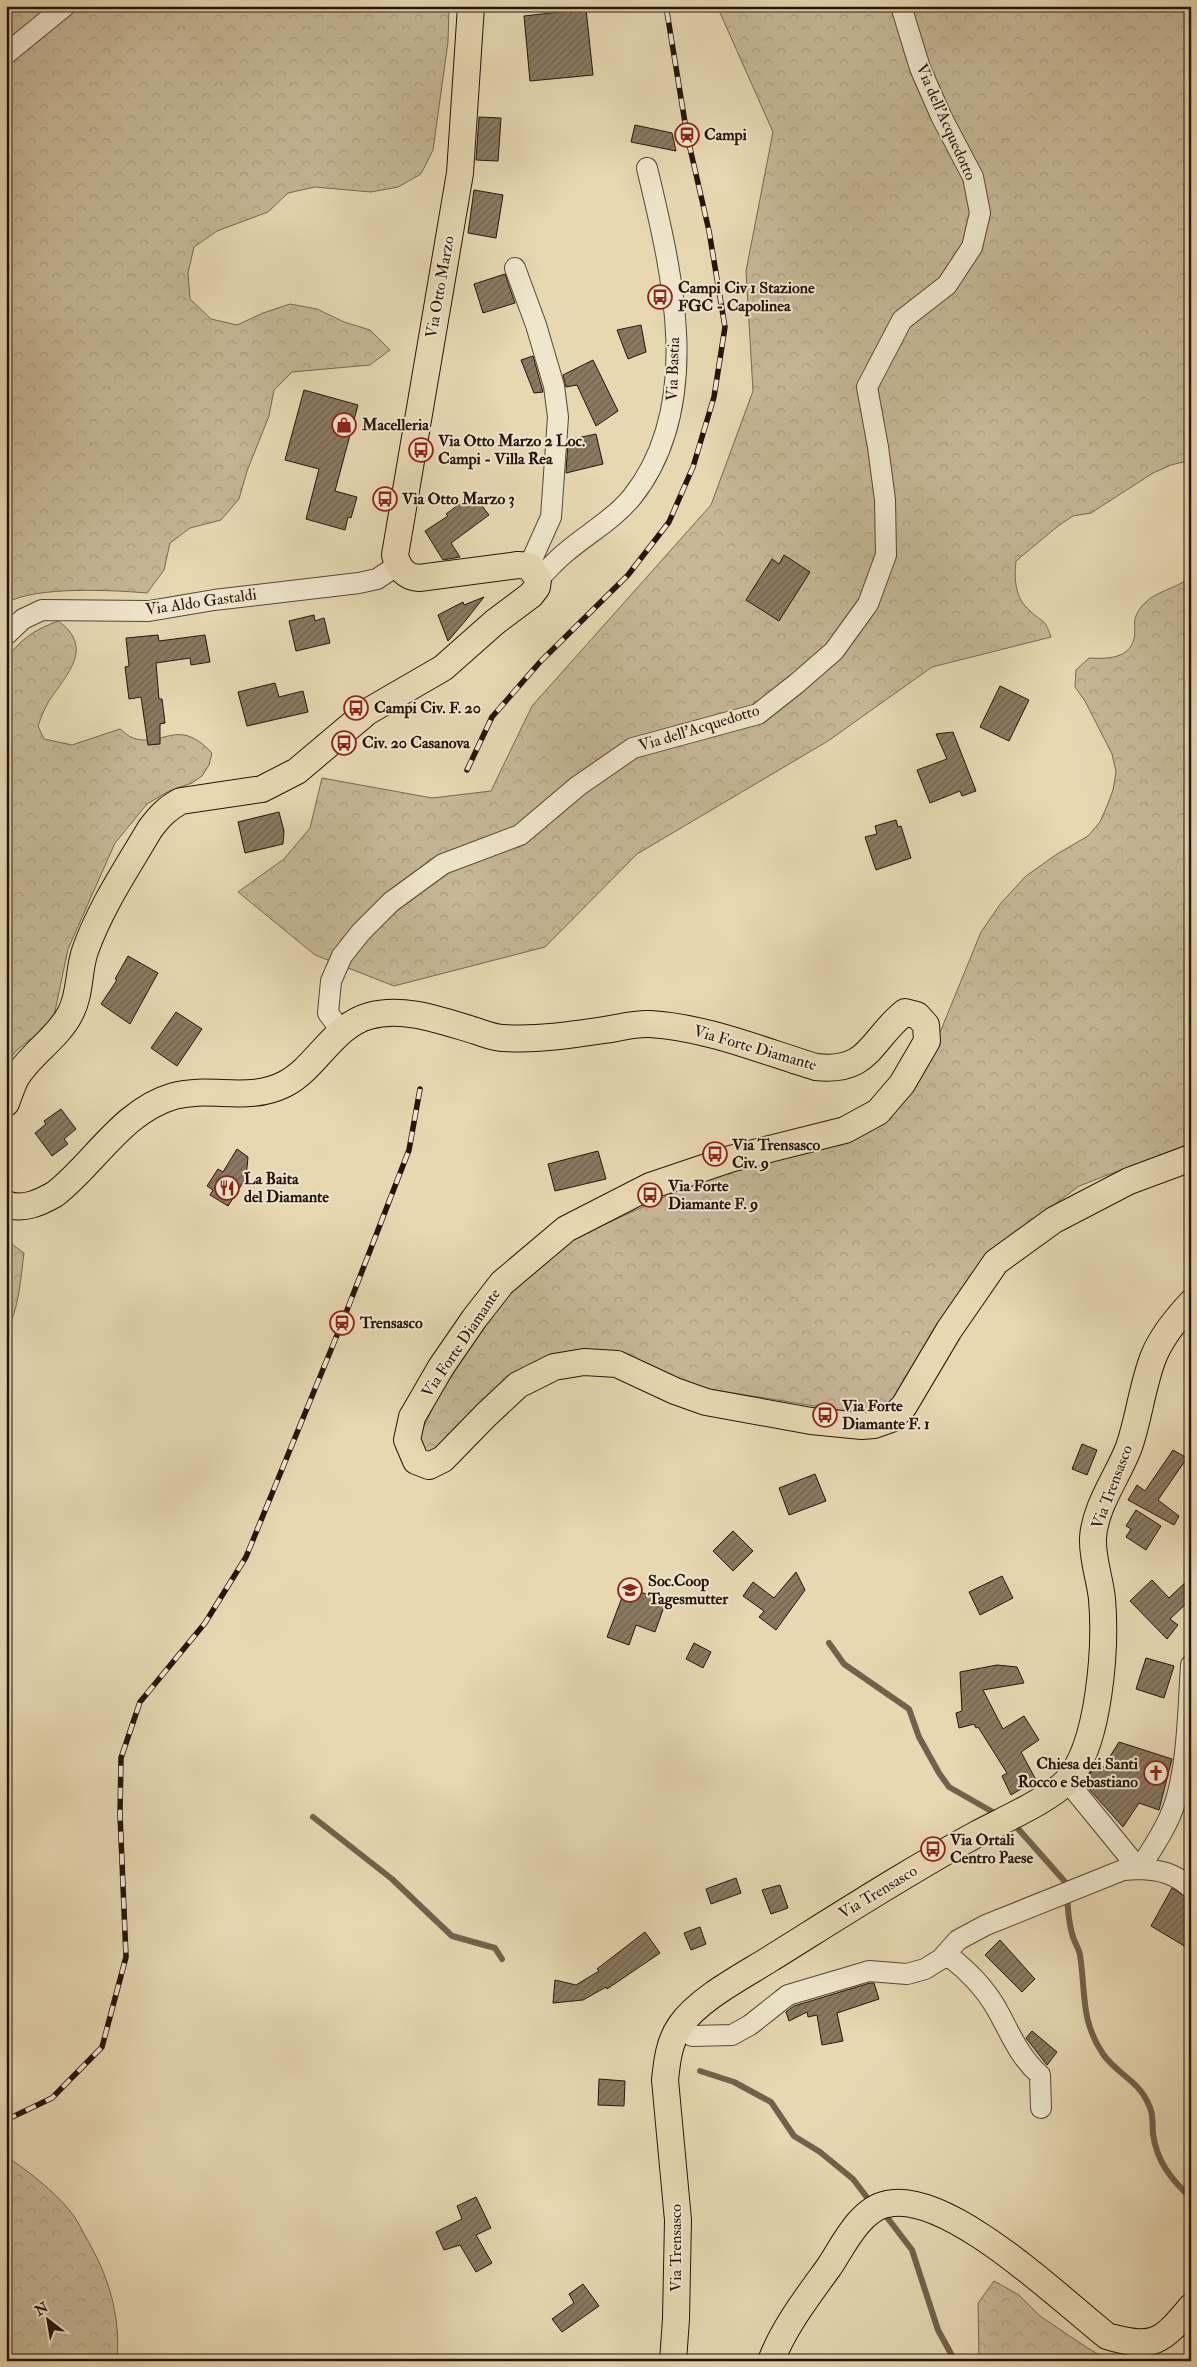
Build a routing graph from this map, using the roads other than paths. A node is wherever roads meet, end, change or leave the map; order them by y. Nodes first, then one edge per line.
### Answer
1 (65, 6) edge
2 (471, 6) edge
3 (901, 6) edge
4 (6, 54) edge
5 (646, 168) dead end
6 (515, 268) dead end
7 (398, 564) junction
8 (533, 573) junction
9 (6, 635) edge
10 (342, 1032) junction
11 (6, 1103) edge
12 (1191, 1158) edge
13 (6, 1204) edge
14 (1191, 1303) edge
15 (1191, 1665) edge
16 (1068, 1781) junction
17 (1139, 1869) junction
18 (1191, 1888) edge
19 (941, 1959) junction
20 (692, 2036) dead end
21 (1041, 2108) dead end
22 (1191, 2306) edge
23 (673, 2361) edge
24 (771, 2361) edge

1 - 4 street
2 - 7 main road, Via Otto Marzo
3 - 10 street, Via dell'Acquedotto
5 - 8 street, Via Bastia
6 - 8 street
7 - 8 main road
7 - 9 street, Via Aldo Gastaldi
8 - 11 main road
10 - 12 main road, Via Forte Diamante
10 - 13 main road
14 - 16 main road, Via Trensasco
15 - 17 street
16 - 17 street
16 - 23 main road, Via Trensasco
17 - 18 street
17 - 19 street
19 - 20 street
19 - 21 street
22 - 24 main road

